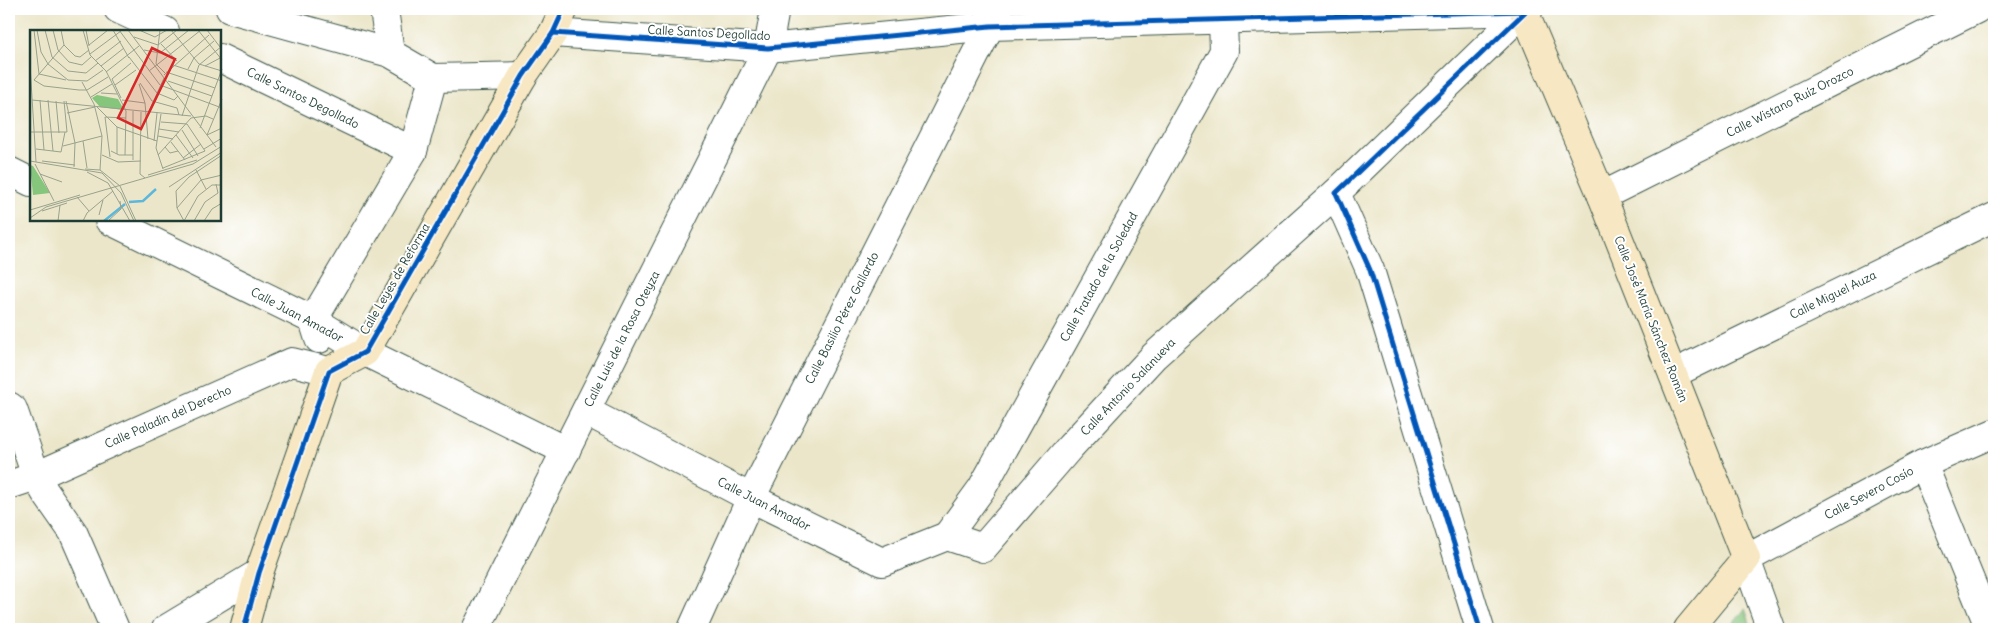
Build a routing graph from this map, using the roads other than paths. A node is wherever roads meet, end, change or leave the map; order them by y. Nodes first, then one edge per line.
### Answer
1 (118, 9) edge
2 (230, 9) edge
3 (384, 9) edge
4 (564, 9) edge
5 (776, 9) edge
6 (1977, 9) edge
7 (1525, 10) edge
8 (1221, 15) edge
9 (989, 17) edge
10 (162, 30) edge
11 (552, 33) junction
12 (768, 48) junction
13 (390, 53) junction
14 (221, 58) edge
15 (523, 76) junction
16 (434, 78) junction
17 (413, 151) junction
18 (9, 171) edge
19 (30, 182) edge
20 (1336, 193) junction
21 (1602, 196) junction
22 (1994, 217) edge
23 (110, 221) edge
24 (313, 320) junction
25 (365, 352) junction
26 (329, 371) junction
27 (1673, 374) junction
28 (9, 406) edge
29 (586, 412) junction
30 (1994, 433) edge
31 (566, 451) junction
32 (1923, 464) junction
33 (36, 476) junction
34 (9, 486) edge
35 (751, 498) junction
36 (946, 536) junction
37 (1746, 559) junction
38 (259, 573) junction
39 (115, 629) edge
40 (166, 629) edge
41 (244, 629) edge
42 (476, 629) edge
43 (692, 629) edge
44 (1480, 629) edge
45 (1688, 629) edge
46 (1771, 629) edge
47 (1990, 629) edge

1 - 10 street
2 - 13 street
3 - 13 street
4 - 11 street, Calle Leyes de Reforma
5 - 12 street, Calle Luis de la Rosa Oteyza
6 - 21 street, Calle Wistano Ruíz Orozco
7 - 8 street, Calle Santos Degollado
7 - 20 street
7 - 21 street, Calle José María Sánchez Román
8 - 9 street, Calle Santos Degollado
8 - 36 street, Calle Tratado de la Soledad
9 - 12 street, Calle Santos Degollado
9 - 35 street, Calle Basilio Pérez Gallardo
11 - 12 street, Calle Santos Degollado
11 - 15 street, Calle Leyes de Reforma
12 - 29 street, Calle Luis de la Rosa Oteyza
13 - 16 street
14 - 17 street, Calle Santos Degollado
15 - 16 street
15 - 25 street, Calle Leyes de Reforma
16 - 17 street
17 - 24 street
18 - 19 street
20 - 36 street, Calle Antonio Salanueva
20 - 44 street
21 - 27 street, Calle José María Sánchez Román
22 - 27 street, Calle Miguel Auza
23 - 24 street, Calle Juan Amador
24 - 25 street, Calle Juan Amador
24 - 26 street
25 - 26 street, Calle Leyes de Reforma
25 - 31 street, Calle Juan Amador
26 - 33 street, Calle Paladín del Derecho
26 - 38 street
27 - 37 street, Calle José María Sánchez Román
28 - 33 street
29 - 31 street, Calle Luis de la Rosa Oteyza
29 - 35 street, Calle Juan Amador
30 - 32 street, Calle Severo Cosío
31 - 42 street, Calle Luis de la Rosa Oteyza
32 - 37 street, Calle Severo Cosío
32 - 47 street
33 - 34 street, Calle Paladín del Derecho
33 - 39 street
35 - 36 street, Calle Juan Amador
35 - 43 street, Calle Basilio Pérez Gallardo
37 - 45 street
37 - 46 street, Calle José María Sánchez Román
38 - 40 street
38 - 41 street

